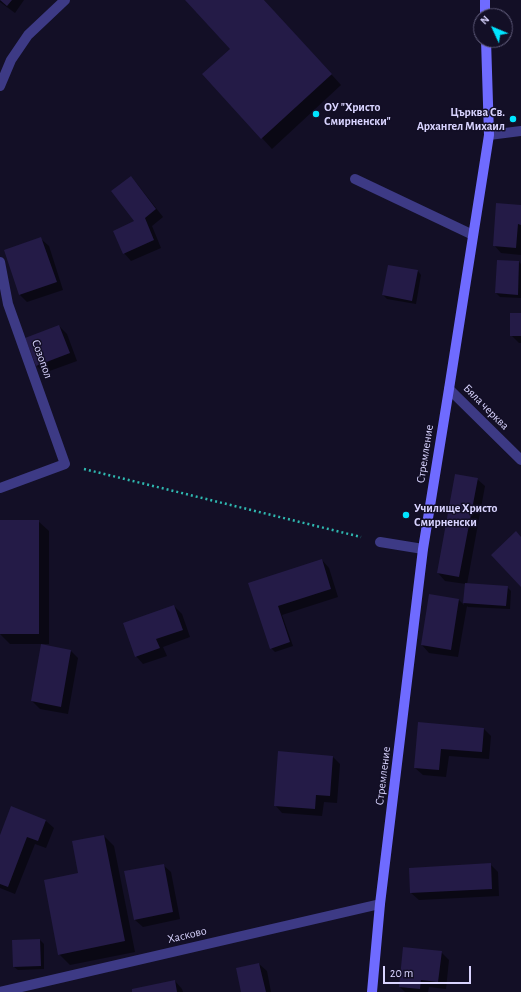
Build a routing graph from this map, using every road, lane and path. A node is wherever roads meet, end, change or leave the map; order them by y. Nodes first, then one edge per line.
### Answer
1 (65, 0) edge
2 (486, 48) edge
3 (0, 86) edge
4 (521, 131) edge
5 (488, 135) junction
6 (355, 180) dead end
7 (473, 235) junction
8 (0, 262) edge
9 (449, 389) junction
10 (521, 460) edge
11 (66, 464) junction
12 (0, 488) edge
13 (380, 542) joint
14 (423, 549) junction
15 (380, 904) junction
16 (0, 992) edge
17 (372, 992) edge

1 - 3 street
2 - 5 street, Стремление
4 - 5 street
5 - 7 street, Стремление
6 - 7 street
7 - 9 street, Стремление
8 - 11 street, Созопол
9 - 10 street, Бяла черква
9 - 14 street, Стремление
11 - 12 street
11 - 13 path
13 - 14 street
14 - 15 street, Стремление
15 - 16 street, Хасково
15 - 17 street, Стремление

